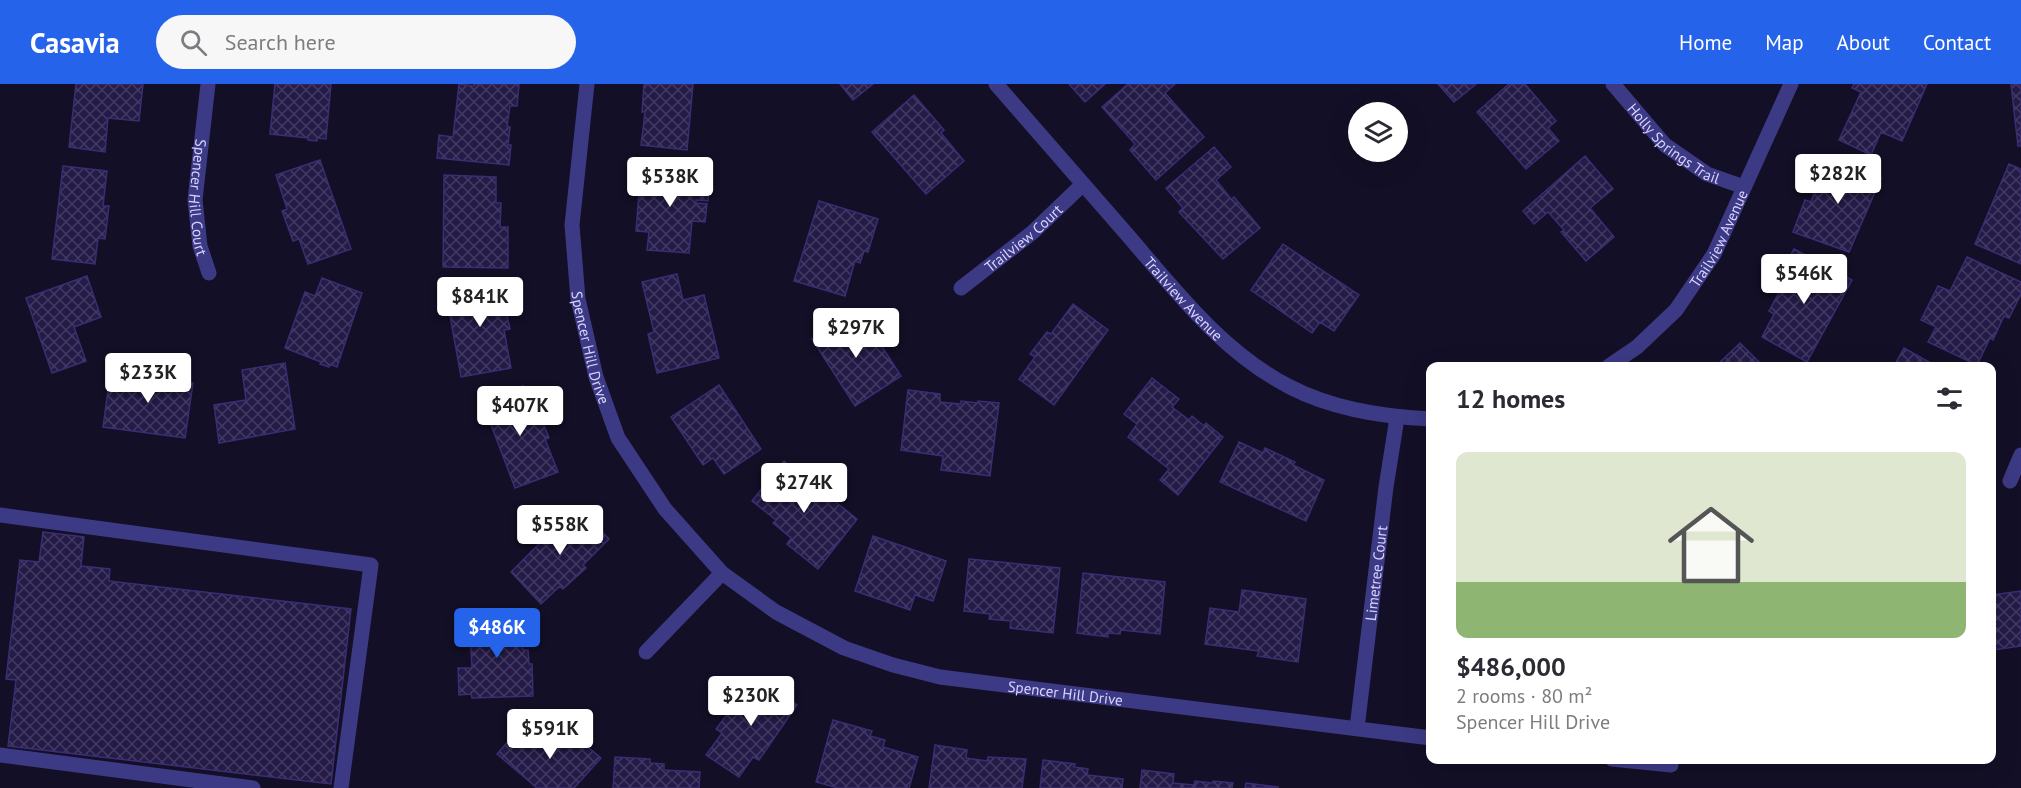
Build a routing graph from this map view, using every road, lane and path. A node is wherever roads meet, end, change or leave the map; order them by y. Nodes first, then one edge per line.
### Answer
1 (208, 84) edge
2 (587, 84) edge
3 (996, 84) edge
4 (1613, 84) edge
5 (1791, 84) edge
6 (1083, 184) junction
7 (1744, 187) junction
8 (209, 273) dead end
9 (961, 288) dead end
10 (1615, 362) edge
11 (1397, 418) junction
12 (1426, 419) edge
13 (2021, 455) edge
14 (2010, 481) dead end
15 (0, 515) edge
16 (722, 573) junction
17 (646, 652) dead end
18 (1357, 728) junction
19 (1426, 737) edge
20 (0, 755) edge
21 (1661, 764) edge
22 (1671, 765) dead end
23 (253, 788) edge
24 (341, 788) edge

1 - 8 street, Spencer Hill Court
2 - 16 street, Spencer Hill Drive
3 - 6 street, Trailview Avenue
4 - 7 street, Holly Springs Trail
5 - 7 street, Trailview Avenue
6 - 9 street, Trailview Court
6 - 11 street, Trailview Avenue
7 - 10 street, Trailview Avenue
11 - 12 street, Trailview Avenue
11 - 18 street, Limetree Court
13 - 14 street
15 - 24 street
16 - 17 street
16 - 18 street, Spencer Hill Drive
18 - 19 street, Spencer Hill Drive
20 - 23 street
21 - 22 street

